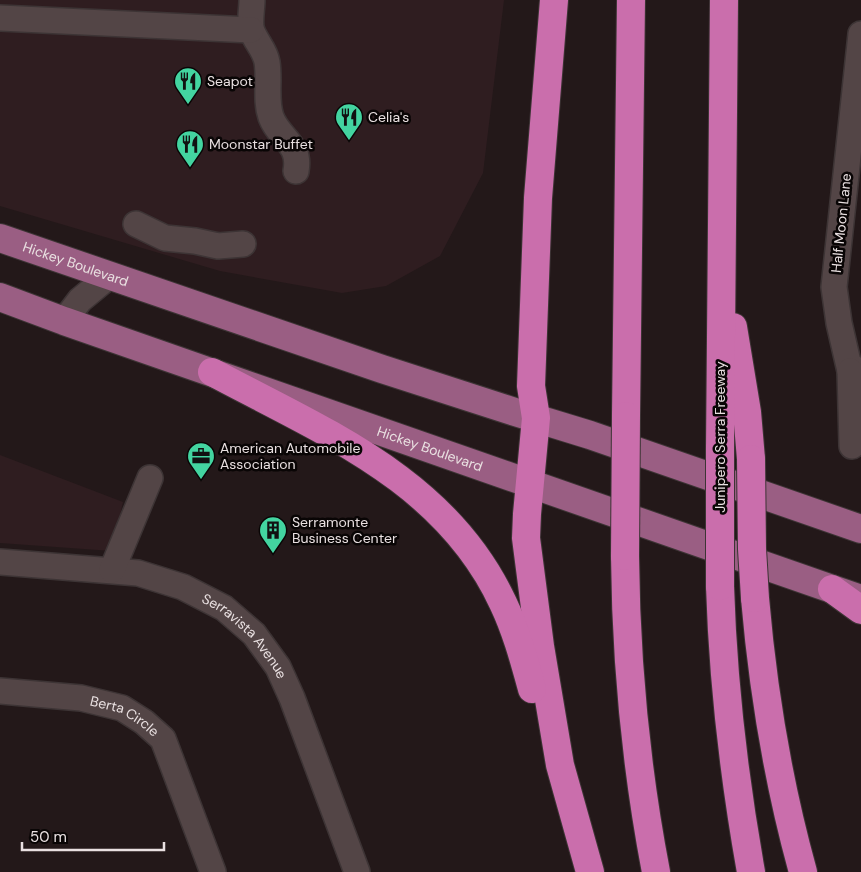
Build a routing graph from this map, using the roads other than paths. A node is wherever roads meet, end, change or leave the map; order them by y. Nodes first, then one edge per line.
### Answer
1 (252, 0) edge
2 (554, 0) edge
3 (630, 0) edge
4 (724, 0) edge
5 (0, 18) edge
6 (251, 30) junction
7 (861, 34) edge
8 (296, 170) dead end
9 (136, 224) dead end
10 (0, 238) edge
11 (242, 244) dead end
12 (722, 268) junction
13 (109, 276) junction
14 (0, 297) edge
15 (64, 321) junction
16 (856, 370) edge
17 (212, 372) junction
18 (536, 418) junction
19 (852, 446) dead end
20 (150, 478) dead end
21 (531, 483) junction
22 (861, 529) edge
23 (0, 562) edge
24 (112, 570) junction
25 (832, 589) junction
26 (861, 599) edge
27 (861, 610) edge
28 (0, 691) edge
29 (560, 765) junction
30 (213, 872) edge
31 (357, 872) edge
32 (590, 872) edge
33 (656, 872) edge
34 (751, 872) edge
35 (803, 872) edge

1 - 6 street
2 - 18 highway
3 - 33 highway, bridge
4 - 12 highway, Junipero Serra Freeway
5 - 6 street
6 - 8 street
7 - 16 street, Half Moon Lane
9 - 11 street
10 - 13 main road, Hickey Boulevard
12 - 34 highway, Junipero Serra Freeway, bridge
12 - 35 highway, bridge
13 - 15 street
13 - 18 main road, Hickey Boulevard
14 - 15 main road, Hickey Boulevard
15 - 17 main road, Hickey Boulevard
16 - 19 street, Half Moon Lane
17 - 21 main road, Hickey Boulevard
17 - 29 highway
18 - 21 highway
18 - 22 main road, Hickey Boulevard
20 - 24 street
21 - 25 main road, Hickey Boulevard
21 - 29 highway
23 - 24 street, Serravista Avenue
24 - 31 street, Serravista Avenue
25 - 26 main road, Hickey Boulevard
25 - 27 highway
28 - 30 street, Berta Circle
29 - 32 highway

